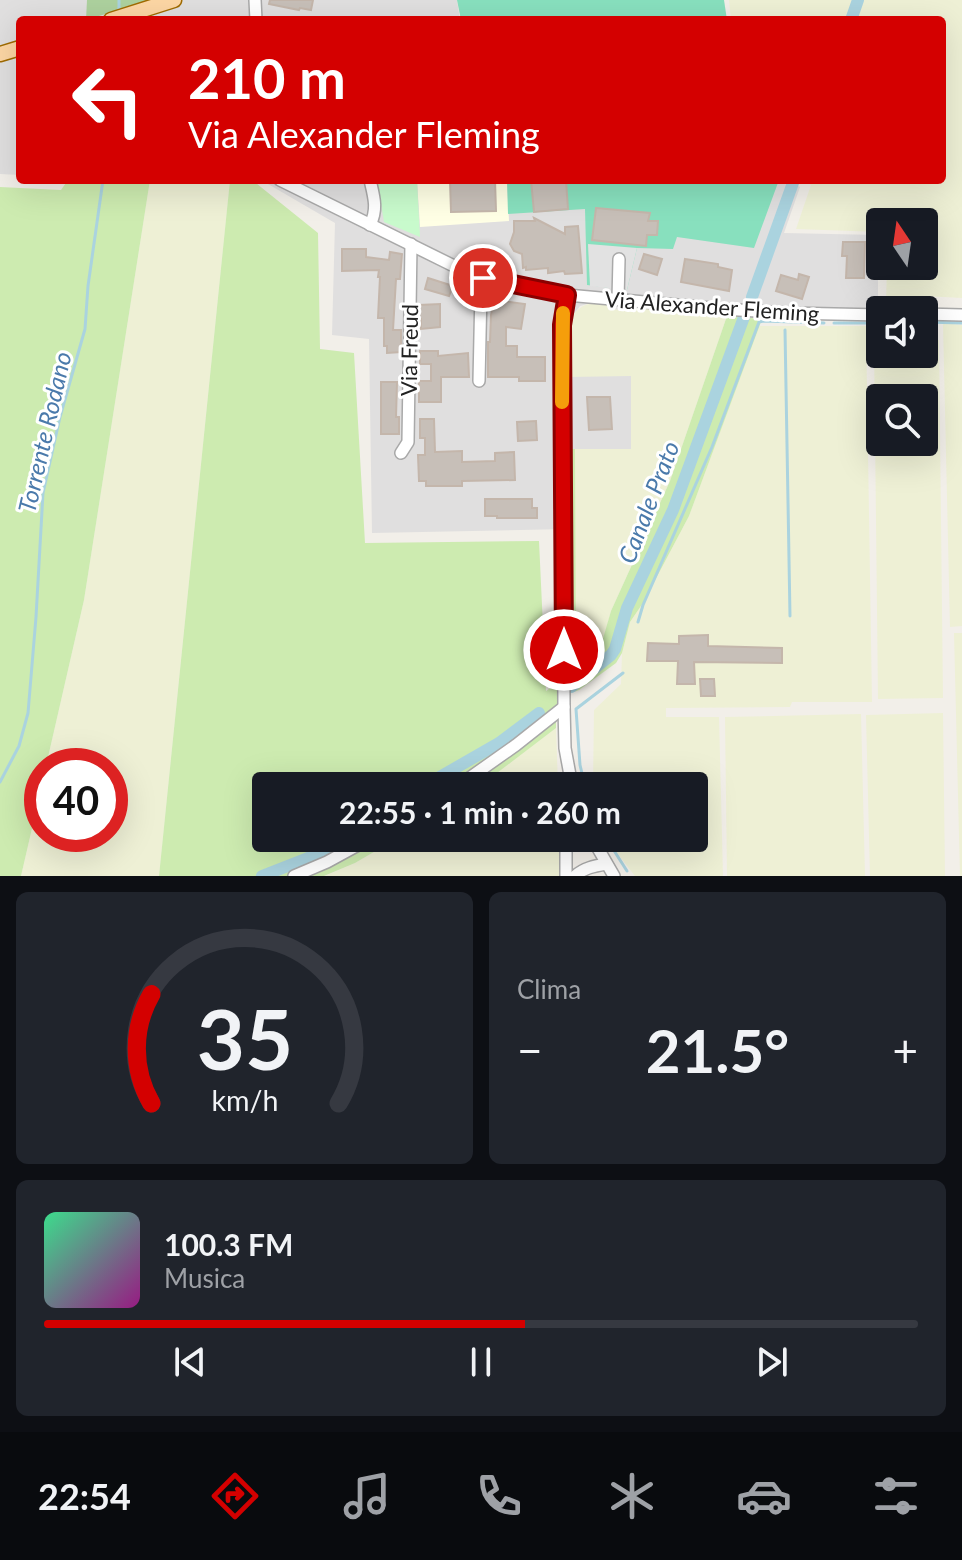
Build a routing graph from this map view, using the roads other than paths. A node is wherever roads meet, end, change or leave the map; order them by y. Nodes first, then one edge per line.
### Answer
1 (169, 2) edge
2 (124, 16) edge
3 (288, 184) edge
4 (371, 184) edge
5 (370, 225) junction
6 (411, 244) junction
7 (619, 259) dead end
8 (483, 278) junction
9 (567, 295) junction
10 (618, 299) junction
11 (938, 314) edge
12 (866, 315) edge
13 (962, 315) edge
14 (479, 381) dead end
15 (401, 453) dead end
16 (564, 707) junction
17 (478, 772) edge
18 (568, 772) edge
19 (345, 852) edge
20 (566, 852) edge
21 (600, 852) edge
22 (606, 864) junction
23 (294, 876) edge
24 (566, 876) edge
25 (575, 876) edge
26 (614, 876) edge

1 - 2 main road
3 - 5 street, Via Alexander Fleming
4 - 5 street
5 - 6 street, Via Alexander Fleming
6 - 8 street, Via Alexander Fleming
6 - 15 street, Via Freud
7 - 10 street
8 - 9 street, Via Alexander Fleming
8 - 14 street
9 - 10 street, Via Alexander Fleming
9 - 16 street
10 - 12 street, Via Alexander Fleming
11 - 13 street
16 - 17 street
16 - 18 street
19 - 23 street
20 - 24 street
21 - 22 street
22 - 25 street
22 - 26 street

